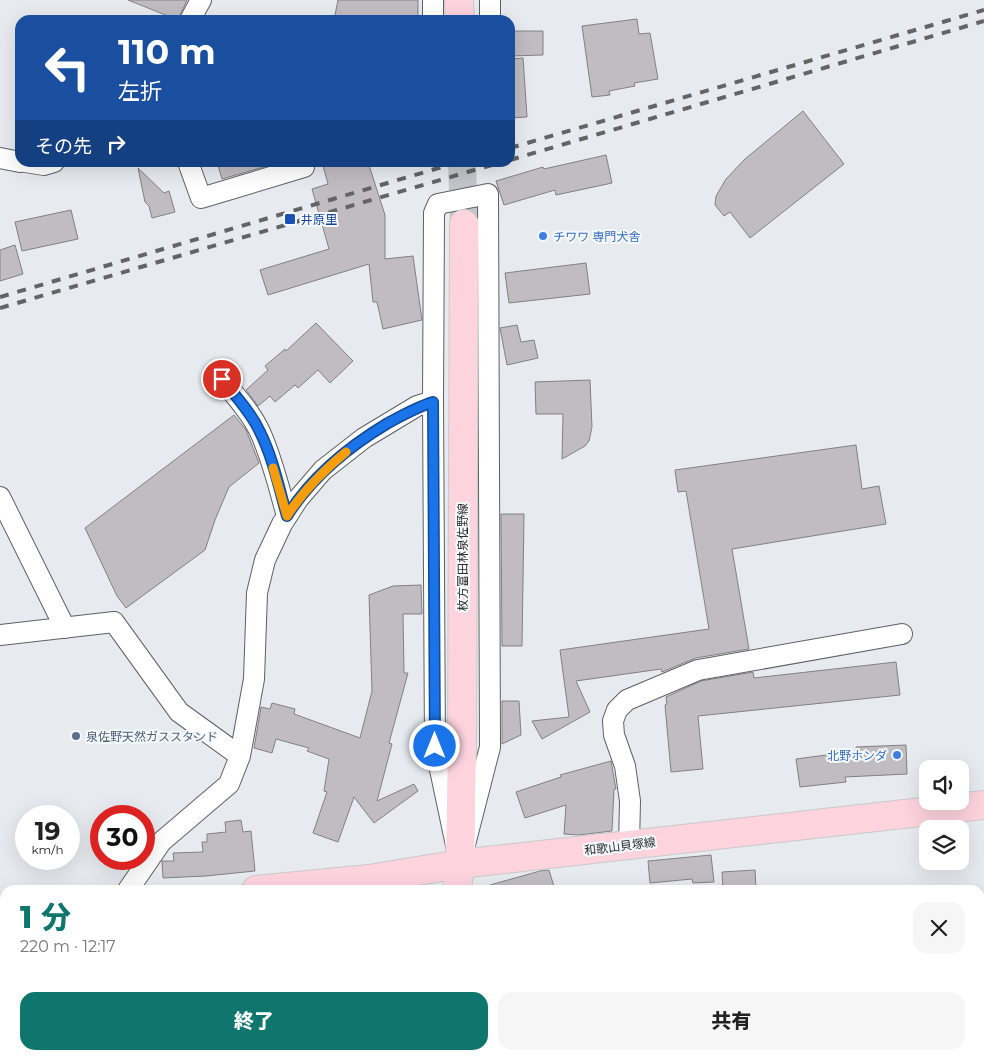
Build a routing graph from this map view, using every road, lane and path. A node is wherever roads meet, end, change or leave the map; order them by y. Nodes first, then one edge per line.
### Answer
1 (201, 0) edge
2 (433, 0) edge
3 (460, 0) edge
4 (490, 0) edge
5 (193, 15) edge
6 (433, 15) edge
7 (460, 15) edge
8 (490, 15) edge
9 (0, 158) edge
10 (15, 161) edge
11 (190, 167) edge
12 (301, 167) edge
13 (464, 224) tunnel mouth
14 (222, 379) dead end
15 (433, 402) junction
16 (0, 497) edge
17 (287, 516) junction
18 (65, 628) junction
19 (902, 634) dead end
20 (0, 635) edge
21 (240, 756) junction
22 (984, 805) edge
23 (629, 845) junction
24 (458, 877) edge
25 (131, 885) edge
26 (307, 885) edge

1 - 5 street
2 - 6 street
3 - 7 main road
4 - 8 street
9 - 10 street
11 - 12 street
13 - 24 main road, 枚方富田林泉佐野線
14 - 17 street
15 - 17 street
15 - 24 street
15 - 24 street
16 - 18 street
17 - 21 street
18 - 20 street
18 - 21 street
19 - 23 street
21 - 25 street
22 - 23 main road, 和歌山貝塚線
23 - 24 main road, 和歌山貝塚線
24 - 26 main road, 和歌山貝塚線

